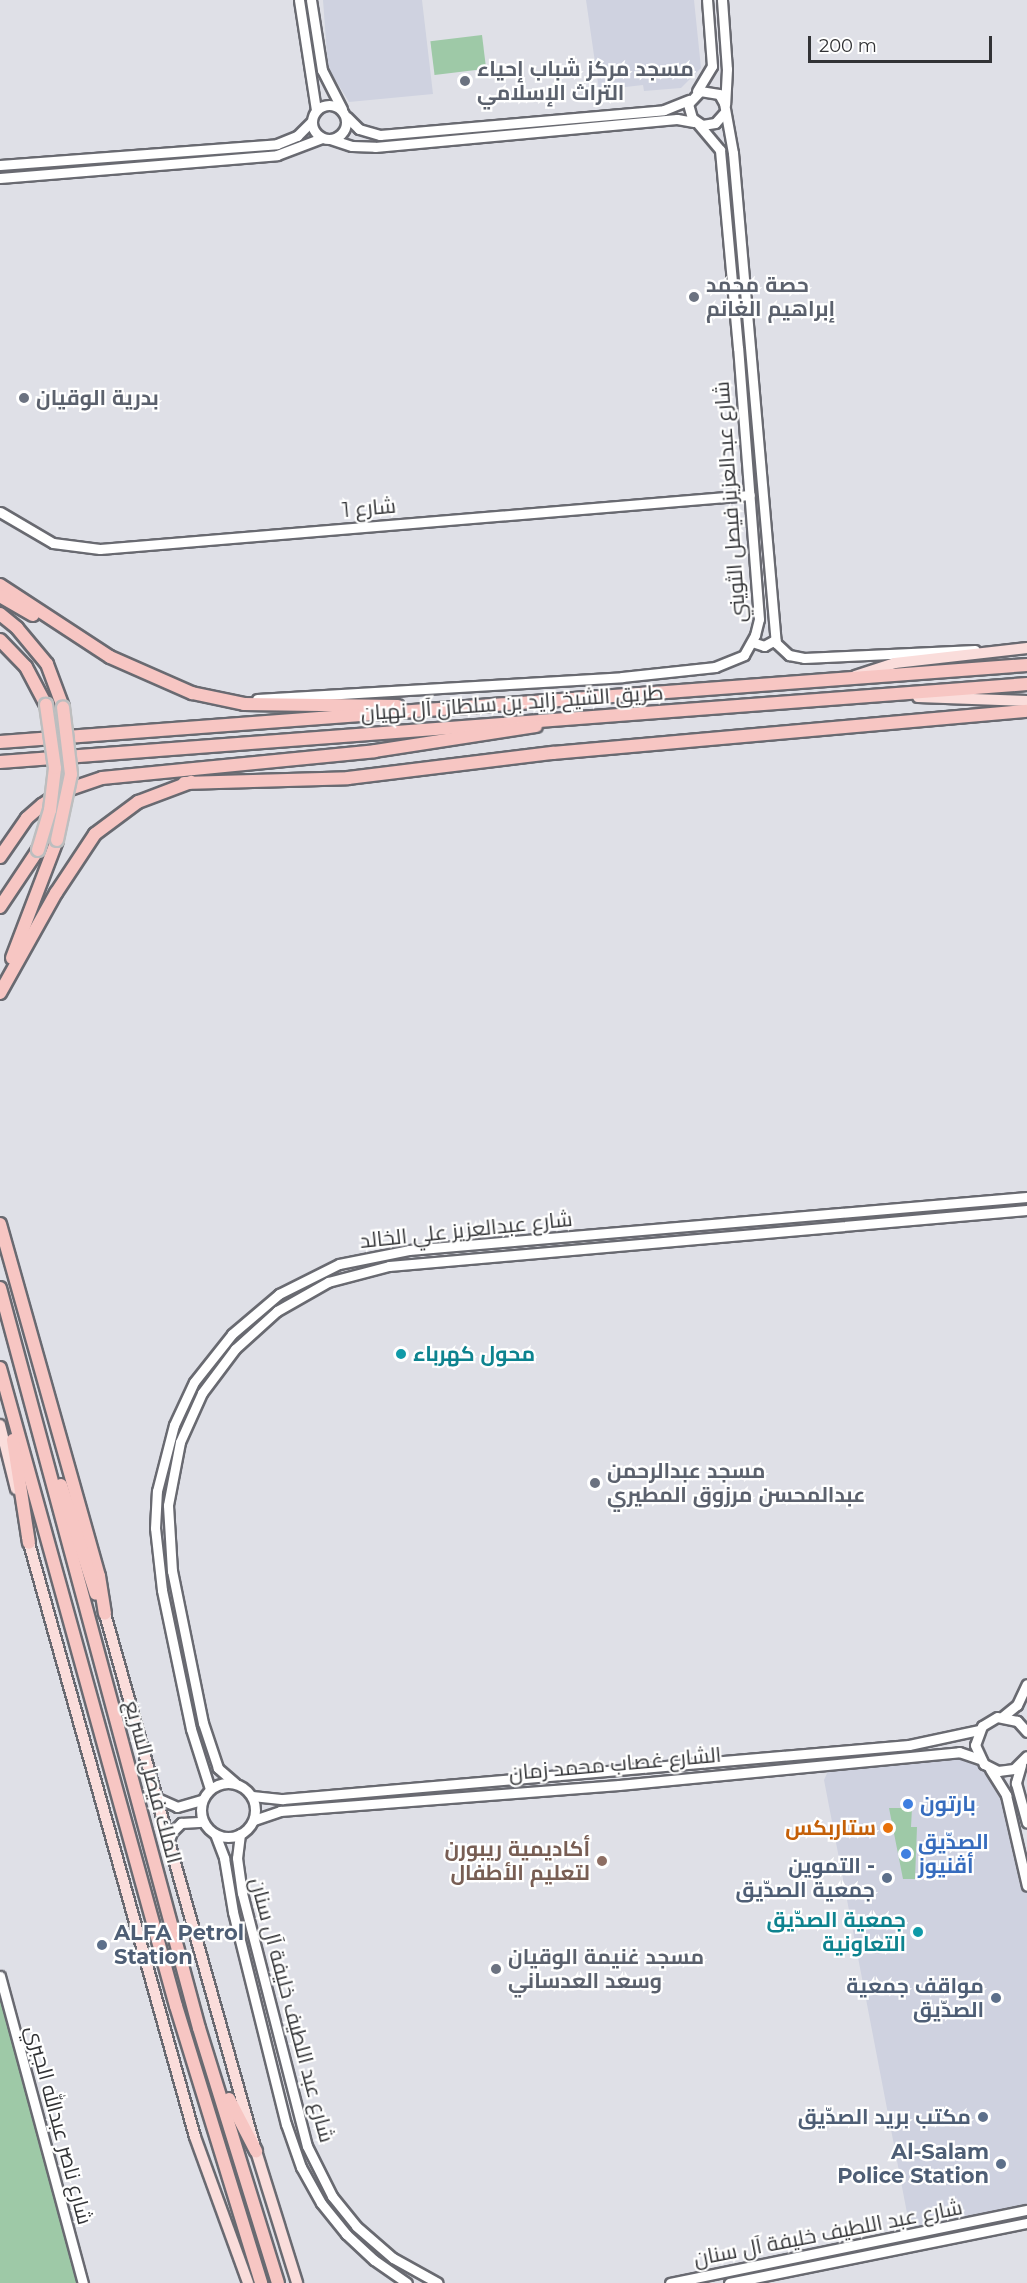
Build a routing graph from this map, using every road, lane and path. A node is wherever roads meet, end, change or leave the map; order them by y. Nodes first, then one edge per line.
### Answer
1 (300, 0) edge
2 (311, 0) edge
3 (707, 0) edge
4 (722, 0) edge
5 (697, 92) junction
6 (689, 100) junction
7 (316, 110) junction
8 (724, 110) junction
9 (633, 112) junction
10 (344, 113) junction
11 (312, 122) junction
12 (697, 123) junction
13 (633, 124) junction
14 (326, 139) junction
15 (63, 160) junction
16 (47, 161) junction
17 (0, 165) edge
18 (67, 173) junction
19 (47, 174) junction
20 (0, 178) edge
21 (749, 328) junction
22 (736, 329) junction
23 (751, 347) junction
24 (738, 348) junction
25 (750, 495) junction
26 (0, 512) edge
27 (0, 585) edge
28 (770, 589) junction
29 (757, 590) junction
30 (0, 596) edge
31 (0, 614) edge
32 (0, 640) edge
33 (775, 640) junction
34 (753, 642) junction
35 (1027, 648) edge
36 (97, 649) junction
37 (1004, 650) junction
38 (1027, 665) edge
39 (852, 677) junction
40 (1027, 684) edge
41 (876, 695) junction
42 (1027, 701) edge
43 (232, 702) junction
44 (419, 710) junction
45 (1027, 711) edge
46 (551, 720) junction
47 (0, 742) edge
48 (291, 760) junction
49 (0, 762) edge
50 (184, 783) junction
51 (0, 857) edge
52 (0, 907) edge
53 (0, 987) edge
54 (0, 993) edge
55 (1027, 1197) edge
56 (1027, 1202) edge
57 (1027, 1210) edge
58 (832, 1214) junction
59 (989, 1214) junction
60 (0, 1224) edge
61 (773, 1233) junction
62 (557, 1238) junction
63 (545, 1239) junction
64 (546, 1251) junction
65 (558, 1251) junction
66 (0, 1288) edge
67 (2, 1374) edge
68 (34, 1415) junction
69 (0, 1425) edge
70 (29, 1543) junction
71 (105, 1614) junction
72 (1027, 1684) edge
73 (1002, 1717) junction
74 (979, 1730) junction
75 (1027, 1732) edge
76 (1027, 1756) edge
77 (979, 1759) junction
78 (1021, 1765) junction
79 (624, 1768) junction
80 (610, 1769) junction
81 (990, 1769) junction
82 (235, 1783) junction
83 (624, 1784) junction
84 (609, 1785) junction
85 (210, 1789) junction
86 (154, 1796) junction
87 (252, 1796) junction
88 (202, 1800) junction
89 (254, 1820) junction
90 (203, 1822) junction
91 (1027, 1823) edge
92 (215, 1834) junction
93 (240, 1834) junction
94 (168, 1845) junction
95 (1027, 1886) edge
96 (0, 1976) edge
97 (199, 2028) junction
98 (268, 2052) junction
99 (290, 2090) junction
100 (256, 2151) junction
101 (1027, 2210) edge
102 (225, 2223) junction
103 (1027, 2223) edge
104 (779, 2261) junction
105 (785, 2272) junction
106 (83, 2283) edge
107 (241, 2283) edge
108 (248, 2283) edge
109 (261, 2283) edge
110 (278, 2283) edge
111 (297, 2283) edge
112 (407, 2283) edge
113 (438, 2283) edge
114 (670, 2283) edge
115 (728, 2283) edge

1 - 7 street
2 - 10 street
3 - 5 street
4 - 8 street, شارع عبدالعزيز فيصل الثويني
5 - 6 street
5 - 8 street
6 - 9 street
6 - 12 street
7 - 10 street
7 - 11 street
8 - 12 street
8 - 21 street, شارع عبدالعزيز فيصل الثويني
9 - 10 street
9 - 13 street
10 - 14 street
11 - 14 street
11 - 15 street
12 - 13 street
12 - 22 street, شارع عبدالعزيز فيصل الثويني
13 - 14 street
14 - 18 street
15 - 16 street
15 - 18 street
16 - 17 street
16 - 19 street
18 - 19 street
19 - 20 street
21 - 22 street
21 - 23 street, شارع عبدالعزيز فيصل الثويني
22 - 24 street, شارع عبدالعزيز فيصل الثويني
23 - 24 street
23 - 28 street, شارع عبدالعزيز فيصل الثويني
24 - 25 street, شارع عبدالعزيز فيصل الثويني
25 - 26 street, شارع 1
25 - 29 street, شارع عبدالعزيز فيصل الثويني
27 - 36 highway
28 - 29 street
28 - 33 street, شارع عبدالعزيز فيصل الثويني
29 - 34 street, شارع عبدالعزيز فيصل الثويني
30 - 36 highway
31 - 53 highway, bridge
32 - 52 highway, bridge
33 - 34 street
33 - 37 street, شارع عبدالعزيز فيصل الثويني
34 - 43 street, شارع عبدالعزيز فيصل الثويني
35 - 37 main road
36 - 43 highway
37 - 39 main road
38 - 39 highway, طريق الشيخ زايد بن سلطان آل نهيان
39 - 44 highway, طريق الشيخ زايد بن سلطان آل نهيان
40 - 41 highway, طريق الشيخ زايد بن سلطان آل نهيان
41 - 42 main road
41 - 46 highway, طريق الشيخ زايد بن سلطان آل نهيان
43 - 44 highway
44 - 47 highway, طريق الشيخ زايد بن سلطان آل نهيان
45 - 50 highway
46 - 48 highway
46 - 49 highway, طريق الشيخ زايد بن سلطان آل نهيان
48 - 50 highway
48 - 51 highway
50 - 54 highway
55 - 58 street, شارع عبدالعزيز علي الخالد
56 - 59 street
57 - 59 street, شارع عبدالعزيز علي الخالد
58 - 61 street
58 - 62 street, شارع عبدالعزيز علي الخالد
59 - 61 street, شارع عبدالعزيز علي الخالد
60 - 71 highway
61 - 65 street, شارع عبدالعزيز علي الخالد
62 - 63 street, شارع عبدالعزيز علي الخالد
62 - 65 street
63 - 64 street
63 - 85 street, شارع عبدالعزيز علي الخالد
64 - 65 street, شارع عبدالعزيز علي الخالد
64 - 82 street, شارع عبدالعزيز علي الخالد
66 - 68 highway, الملك فيصل السريع
67 - 70 highway
67 - 109 highway, الملك فيصل السريع
68 - 71 highway
68 - 97 highway, الملك فيصل السريع
69 - 70 main road
70 - 102 main road
71 - 86 main road, الملك فيصل السريع
72 - 73 street, الشارع غصاب محمد زمان
73 - 74 street, الشارع غصاب محمد زمان
73 - 75 street
74 - 77 street
74 - 79 street, الشارع غصاب محمد زمان
76 - 78 street
77 - 81 street
77 - 83 street, الشارع غصاب محمد زمان
78 - 81 street
78 - 91 street
79 - 80 street, الشارع غصاب محمد زمان
79 - 83 street
80 - 84 street
80 - 87 street, الشارع غصاب محمد زمان
81 - 95 street
82 - 85 street
82 - 87 street
83 - 84 street, الشارع غصاب محمد زمان
84 - 89 street, الشارع غصاب محمد زمان
85 - 88 street
86 - 88 street
86 - 94 main road, الملك فيصل السريع
87 - 89 street
88 - 90 street
89 - 93 street
90 - 92 street
90 - 94 street
92 - 93 street
92 - 98 street, شارع عبد اللطيف خليفة آل سنان
93 - 99 street, شارع عبد اللطيف خليفة آل سنان
94 - 100 main road, الملك فيصل السريع
96 - 106 street, شارع ناصر عبدالله الجبري
97 - 100 highway
97 - 110 highway, الملك فيصل السريع
98 - 99 street
98 - 112 street, شارع عبد اللطيف خليفة آل سنان
99 - 113 street, شارع عبد اللطيف خليفة آل سنان
100 - 111 main road, الملك فيصل السريع
101 - 104 street, شارع عبد اللطيف خليفة آل سنان
102 - 107 main road
102 - 108 main road
103 - 105 street, شارع عبد اللطيف خليفة آل سنان
104 - 105 street
104 - 114 street, شارع عبد اللطيف خليفة آل سنان
104 - 115 street
105 - 115 street, شارع عبد اللطيف خليفة آل سنان

